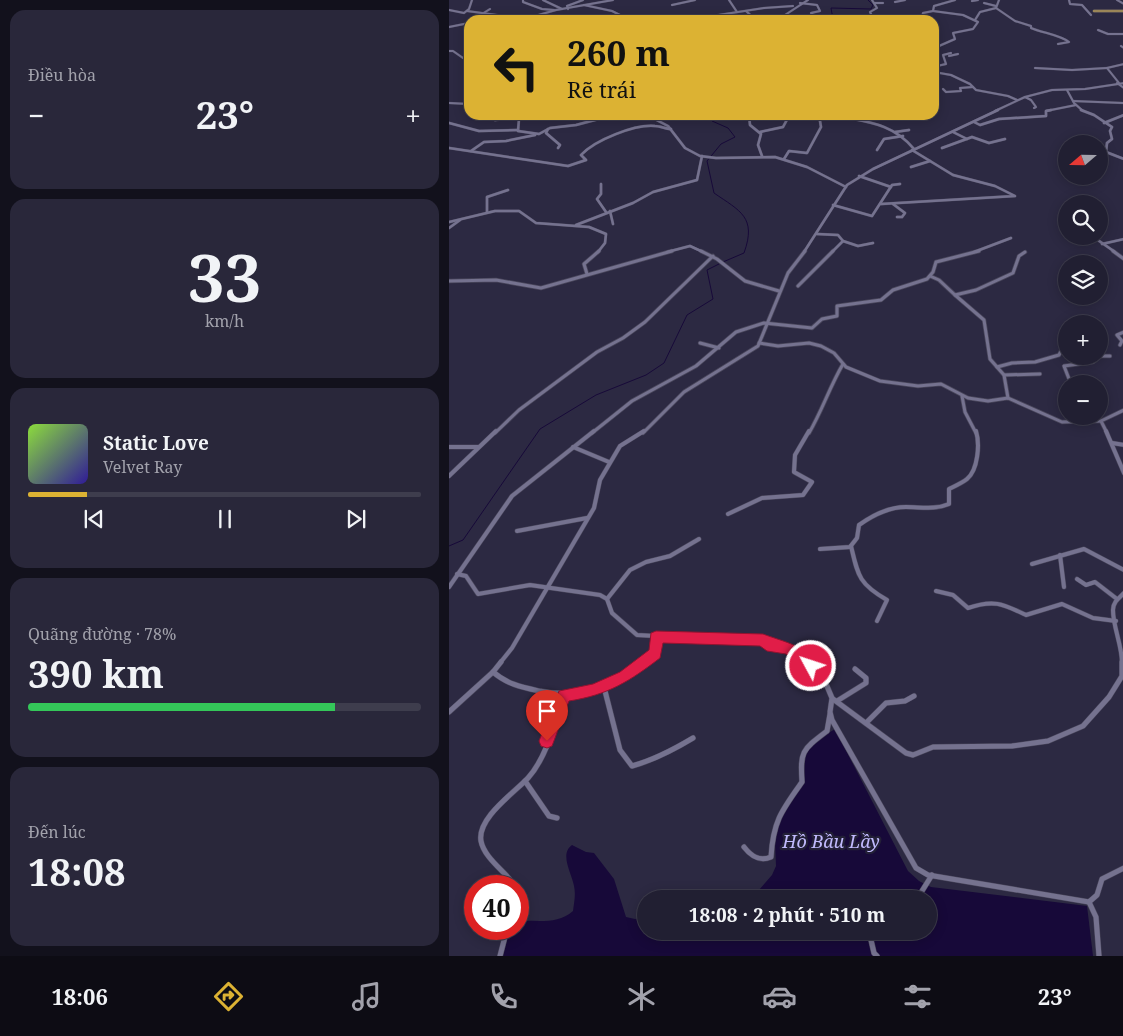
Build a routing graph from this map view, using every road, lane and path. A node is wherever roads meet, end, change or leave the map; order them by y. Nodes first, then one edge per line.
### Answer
1 (472, 0) edge
2 (523, 0) edge
3 (543, 0) edge
4 (583, 0) edge
5 (613, 0) edge
6 (695, 0) edge
7 (729, 0) edge
8 (808, 0) edge
9 (872, 0) edge
10 (905, 0) edge
11 (955, 0) edge
12 (978, 0) edge
13 (999, 0) edge
14 (1069, 0) edge
15 (1117, 0) edge
16 (973, 1) edge
17 (883, 2) dead end
18 (895, 2) dead end
19 (800, 3) junction
20 (874, 3) junction
21 (984, 3) dead end
22 (671, 4) dead end
23 (1123, 4) edge
24 (583, 5) junction
25 (793, 6) junction
26 (996, 7) junction
27 (569, 8) junction
28 (490, 9) dead end
29 (562, 9) junction
30 (449, 10) edge
31 (556, 10) junction
32 (746, 10) junction
33 (467, 11) junction
34 (933, 11) junction
35 (1094, 11) dead end
36 (1123, 11) edge
37 (737, 12) junction
38 (482, 14) junction
39 (510, 15) edge
40 (543, 15) edge
41 (620, 15) edge
42 (718, 15) edge
43 (751, 15) edge
44 (786, 15) edge
45 (813, 15) edge
46 (871, 15) edge
47 (922, 15) edge
48 (1091, 15) dead end
49 (975, 20) junction
50 (464, 24) edge
51 (449, 27) edge
52 (1097, 30) dead end
53 (1123, 34) edge
54 (1058, 44) dead end
55 (939, 46) dead end
56 (449, 51) edge
57 (951, 53) dead end
58 (957, 54) dead end
59 (945, 57) junction
60 (464, 58) edge
61 (1123, 64) edge
62 (939, 66) edge
63 (1035, 68) dead end
64 (1107, 68) junction
65 (939, 73) edge
66 (1120, 83) edge
67 (973, 87) junction
68 (1123, 88) edge
69 (943, 89) dead end
70 (1067, 90) junction
71 (1025, 97) junction
72 (1017, 100) junction
73 (1073, 101) junction
74 (449, 103) edge
75 (1123, 103) edge
76 (464, 104) edge
77 (1076, 104) junction
78 (1034, 108) dead end
79 (1083, 112) junction
80 (1081, 115) dead end
81 (1123, 115) edge
82 (519, 120) edge
83 (592, 120) edge
84 (656, 120) edge
85 (750, 120) edge
86 (787, 120) edge
87 (820, 120) edge
88 (869, 120) edge
89 (974, 122) junction
90 (449, 123) edge
91 (1104, 123) junction
92 (548, 129) junction
93 (671, 129) junction
94 (518, 130) junction
95 (909, 130) dead end
96 (760, 132) junction
97 (895, 132) junction
98 (953, 132) junction
99 (537, 134) junction
100 (903, 136) junction
101 (967, 139) junction
102 (1005, 139) dead end
103 (449, 148) edge
104 (558, 148) dead end
105 (942, 148) dead end
106 (877, 150) dead end
107 (913, 150) junction
108 (471, 151) junction
109 (761, 156) junction
110 (707, 157) junction
111 (785, 159) junction
112 (1123, 159) edge
113 (930, 161) junction
114 (911, 168) dead end
115 (859, 176) junction
116 (601, 184) dead end
117 (900, 184) dead end
118 (846, 187) junction
119 (891, 187) junction
120 (508, 190) dead end
121 (881, 204) junction
122 (893, 204) junction
123 (833, 205) junction
124 (608, 211) junction
125 (487, 212) junction
126 (897, 217) dead end
127 (462, 219) junction
128 (449, 222) edge
129 (613, 224) dead end
130 (576, 225) junction
131 (449, 228) edge
132 (817, 234) junction
133 (1011, 238) dead end
134 (1123, 239) edge
135 (843, 241) junction
136 (873, 243) dead end
137 (1108, 243) edge
138 (1103, 245) edge
139 (1025, 252) dead end
140 (713, 256) junction
141 (1123, 259) edge
142 (587, 274) junction
143 (931, 276) junction
144 (449, 281) edge
145 (797, 286) dead end
146 (779, 291) junction
147 (955, 295) junction
148 (766, 323) junction
149 (1123, 332) edge
150 (700, 343) dead end
151 (759, 343) junction
152 (1120, 344) dead end
153 (719, 348) junction
154 (1058, 355) edge
155 (1110, 356) dead end
156 (843, 364) junction
157 (997, 367) junction
158 (1040, 374) dead end
159 (1004, 375) junction
160 (1068, 375) edge
161 (961, 396) junction
162 (1008, 398) junction
163 (1123, 410) edge
164 (1108, 418) edge
165 (1058, 422) edge
166 (1103, 425) edge
167 (1112, 443) junction
168 (1123, 445) edge
169 (449, 447) edge
170 (478, 447) junction
171 (573, 447) junction
172 (609, 462) junction
173 (1123, 473) edge
174 (449, 476) edge
175 (728, 514) dead end
176 (587, 518) junction
177 (517, 532) dead end
178 (699, 539) dead end
179 (851, 546) junction
180 (821, 549) dead end
181 (1060, 555) junction
182 (1032, 564) dead end
183 (1123, 570) edge
184 (457, 574) junction
185 (1077, 579) dead end
186 (449, 587) edge
187 (1064, 587) dead end
188 (546, 588) junction
189 (936, 591) dead end
190 (1123, 593) edge
191 (607, 599) junction
192 (1117, 599) junction
193 (877, 621) dead end
194 (1116, 622) junction
195 (656, 637) junction
196 (855, 669) dead end
197 (493, 672) junction
198 (1122, 676) edge
199 (604, 687) junction
200 (564, 696) junction
201 (914, 696) dead end
202 (835, 700) junction
203 (449, 712) edge
204 (830, 714) junction
205 (866, 723) junction
206 (693, 738) dead end
207 (525, 780) junction
208 (557, 818) dead end
209 (744, 847) dead end
210 (1123, 868) edge
211 (505, 875) edge
212 (932, 875) junction
213 (923, 890) edge
214 (1089, 902) junction
215 (504, 940) edge
216 (871, 940) edge
217 (500, 956) edge
218 (877, 956) edge
219 (1099, 956) edge

1 - 33 street
2 - 31 street
3 - 29 street
4 - 27 street
5 - 24 street
6 - 22 street
7 - 37 street
8 - 19 street
9 - 20 street
10 - 18 street
11 - 34 street
12 - 16 street
13 - 26 street
14 - 48 street
15 - 23 street
17 - 20 street
19 - 25 street
19 - 45 street
20 - 46 street
21 - 26 street
24 - 27 street
24 - 41 street
25 - 32 street
25 - 44 street
26 - 49 street
26 - 54 street
27 - 29 street
28 - 38 street
29 - 31 street
30 - 33 street
31 - 40 street
32 - 37 street
32 - 43 street
33 - 38 street
34 - 47 street
34 - 49 street
35 - 36 main road
37 - 42 street
38 - 39 street
49 - 55 street
50 - 51 street
52 - 53 street
56 - 60 street
57 - 59 street
58 - 59 street
59 - 62 street
61 - 64 street
63 - 64 street
64 - 66 street
65 - 67 street
66 - 68 street
66 - 70 street
67 - 69 street
67 - 72 street
70 - 71 street
70 - 73 street
71 - 72 street
71 - 78 street
72 - 89 street
73 - 75 street
73 - 77 street
74 - 76 street
77 - 79 street
77 - 89 street
79 - 80 street
79 - 91 street
81 - 91 street
82 - 94 street
83 - 92 street
84 - 93 street
85 - 96 street
86 - 96 street
87 - 111 street
88 - 97 street
89 - 98 street
90 - 94 street
91 - 112 street
92 - 99 street
92 - 104 street
93 - 108 street
93 - 110 street
94 - 99 street
95 - 97 street
96 - 109 street
97 - 100 street
98 - 101 street
98 - 107 street
99 - 108 street
100 - 106 street
100 - 107 street
101 - 102 street
101 - 105 street
103 - 108 street
107 - 113 street
107 - 115 street
109 - 110 street
109 - 111 street
110 - 124 street
111 - 118 street
113 - 114 street
113 - 122 street
115 - 118 street
115 - 119 street
116 - 124 street
117 - 119 street
118 - 123 street
119 - 121 street
120 - 125 street
121 - 122 street
121 - 123 street
122 - 126 street
123 - 132 street
124 - 129 street
124 - 130 street
125 - 127 street
125 - 130 street
127 - 128 street
127 - 131 street
130 - 142 street
132 - 135 street
132 - 146 street
133 - 143 street
134 - 137 street
135 - 136 street
135 - 145 street
138 - 141 street
139 - 147 street
140 - 142 street
140 - 146 street
140 - 170 street
142 - 144 street
143 - 147 street
143 - 148 street
146 - 148 street
147 - 157 street
148 - 151 street
148 - 153 street
149 - 152 street
150 - 153 street
151 - 156 street
151 - 172 street
153 - 171 street
154 - 157 street
155 - 160 street
156 - 161 street
156 - 175 street
157 - 159 street
158 - 159 street
159 - 162 street
161 - 162 street
161 - 179 street
162 - 165 street
163 - 164 street
166 - 167 street
167 - 168 street
167 - 173 street
169 - 170 street
170 - 174 street
171 - 172 street
171 - 184 street
172 - 176 street
176 - 177 street
176 - 188 street
178 - 191 street
179 - 180 street
179 - 193 street
181 - 182 street
181 - 183 street
181 - 187 street
184 - 186 street
184 - 188 street
185 - 192 street
188 - 191 street
188 - 197 street
189 - 194 street
190 - 192 street
191 - 195 street
192 - 194 street
194 - 198 street
195 - 199 street
195 - 202 street
196 - 202 street
197 - 200 street
197 - 203 street
198 - 205 street
199 - 200 street
199 - 206 street
200 - 207 street
201 - 205 street
202 - 204 street
202 - 205 street
204 - 209 street
204 - 212 street
207 - 208 street
207 - 211 street
210 - 214 street
212 - 213 street
212 - 214 street
214 - 219 street
215 - 217 street
216 - 218 street

